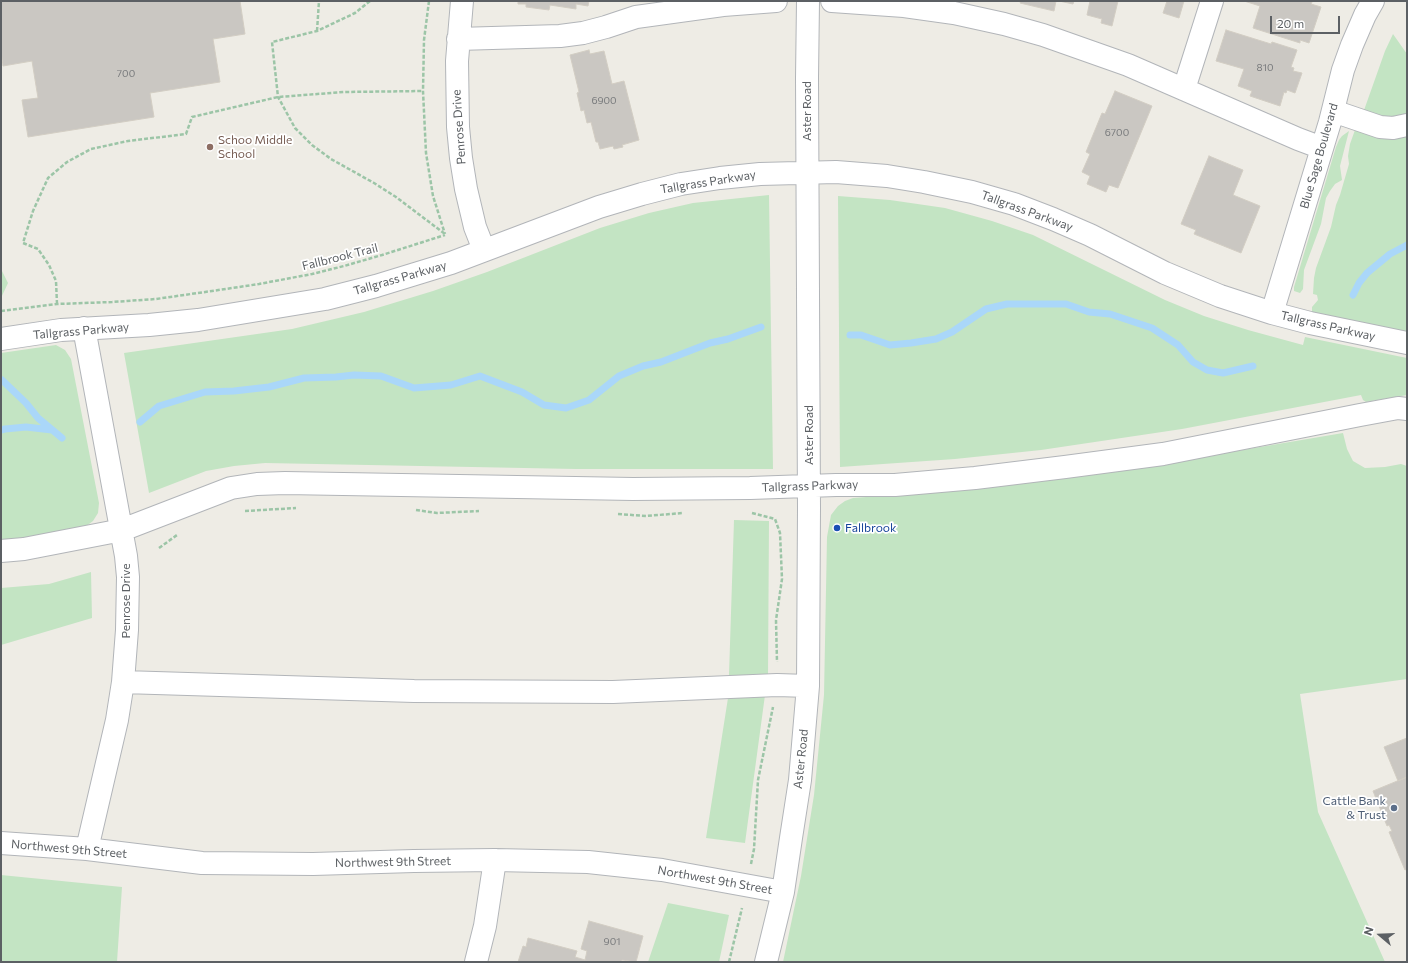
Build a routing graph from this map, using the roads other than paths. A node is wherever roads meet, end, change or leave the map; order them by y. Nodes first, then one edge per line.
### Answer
1 (462, 1) edge
2 (776, 1) edge
3 (808, 1) edge
4 (832, 1) edge
5 (1212, 1) edge
6 (1373, 1) edge
7 (634, 9) edge
8 (458, 39) junction
9 (1184, 88) junction
10 (1333, 112) junction
11 (1407, 126) edge
12 (1322, 148) junction
13 (808, 172) junction
14 (484, 250) junction
15 (1272, 313) junction
16 (84, 328) junction
17 (1, 339) edge
18 (1407, 344) edge
19 (1407, 409) edge
20 (809, 485) junction
21 (122, 530) junction
22 (1, 551) edge
23 (123, 682) junction
24 (808, 686) junction
25 (1, 843) edge
26 (87, 849) junction
27 (495, 860) junction
28 (783, 892) junction
29 (476, 962) edge
30 (766, 962) edge

1 - 8 street, Penrose Drive
2 - 7 street
3 - 13 street, Aster Road
4 - 9 street
5 - 9 street
6 - 10 street, Blue Sage Boulevard
7 - 8 street
8 - 14 street, Penrose Drive
9 - 12 street
10 - 11 street
10 - 12 street, Blue Sage Boulevard
12 - 15 street, Blue Sage Boulevard
13 - 14 street, Tallgrass Parkway
13 - 15 street, Tallgrass Parkway
13 - 20 street, Aster Road
14 - 16 street, Tallgrass Parkway
15 - 18 street, Tallgrass Parkway
16 - 17 street, Tallgrass Parkway
16 - 21 street, Penrose Drive
19 - 20 street, Tallgrass Parkway
20 - 21 street, Tallgrass Parkway
20 - 24 street, Aster Road
21 - 22 street, Tallgrass Parkway
21 - 23 street, Penrose Drive
23 - 24 street
23 - 26 street, Penrose Drive
24 - 28 street, Aster Road
25 - 26 street, Northwest 9th Street
26 - 27 street, Northwest 9th Street
27 - 28 street, Northwest 9th Street
27 - 29 street
28 - 30 street, Aster Road

